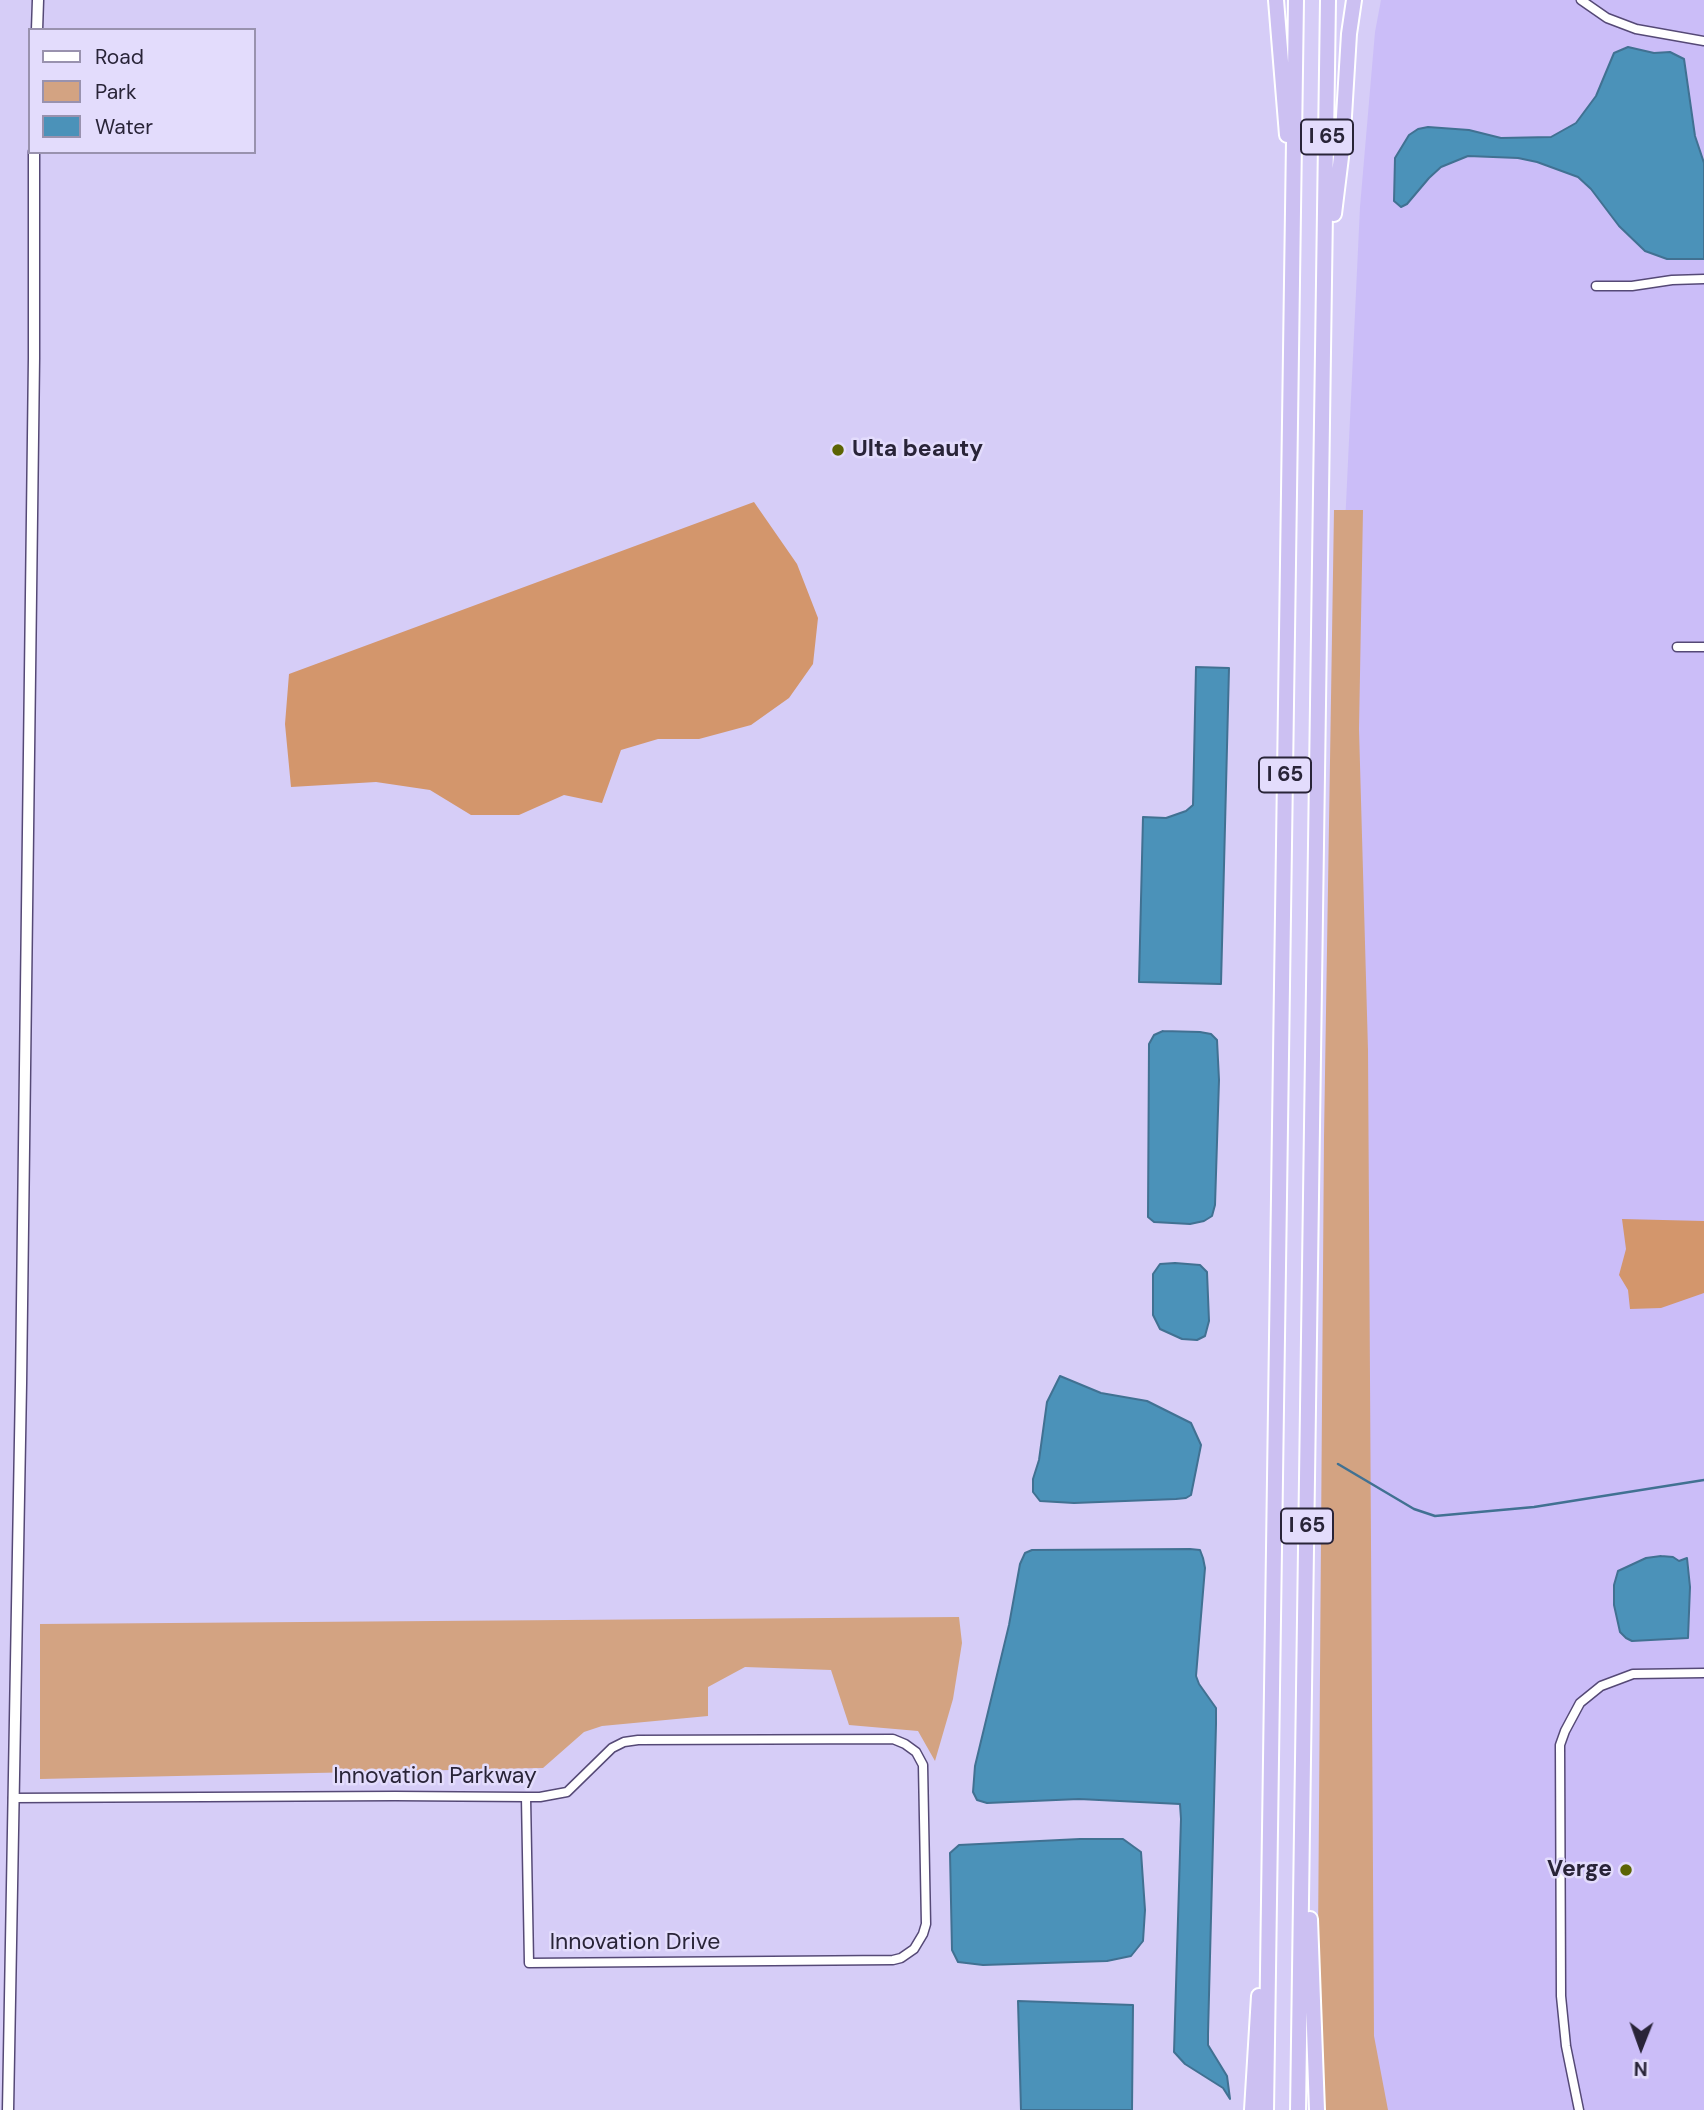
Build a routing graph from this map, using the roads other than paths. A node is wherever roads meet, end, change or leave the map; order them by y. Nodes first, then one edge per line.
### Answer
1 (37, 0) edge
2 (1276, 0) edge
3 (1296, 0) edge
4 (1328, 0) edge
5 (1354, 0) edge
6 (1581, 0) edge
7 (37, 28) edge
8 (1704, 41) edge
9 (34, 154) edge
10 (1294, 230) junction
11 (1326, 274) junction
12 (1704, 279) edge
13 (1596, 286) dead end
14 (1677, 647) dead end
15 (1704, 647) edge
16 (1704, 1673) edge
17 (1304, 1739) junction
18 (526, 1797) junction
19 (13, 1798) junction
20 (1271, 1810) junction
21 (906, 1955) joint
22 (8, 2110) edge
23 (1252, 2110) edge
24 (1266, 2110) edge
25 (1298, 2110) edge
26 (1317, 2110) edge
27 (1579, 2110) edge

1 - 7 street
2 - 10 highway
3 - 10 highway, I 65
4 - 11 highway, I 65
5 - 11 highway
6 - 8 street
9 - 19 street
10 - 20 highway, I 65
11 - 17 highway, I 65
12 - 13 street
14 - 15 street
16 - 27 street
17 - 25 highway, I 65
17 - 26 highway
18 - 19 street, Innovation Parkway
18 - 21 street, Innovation Drive
18 - 21 street, Innovation Parkway
19 - 22 street
20 - 23 highway
20 - 24 highway, I 65

